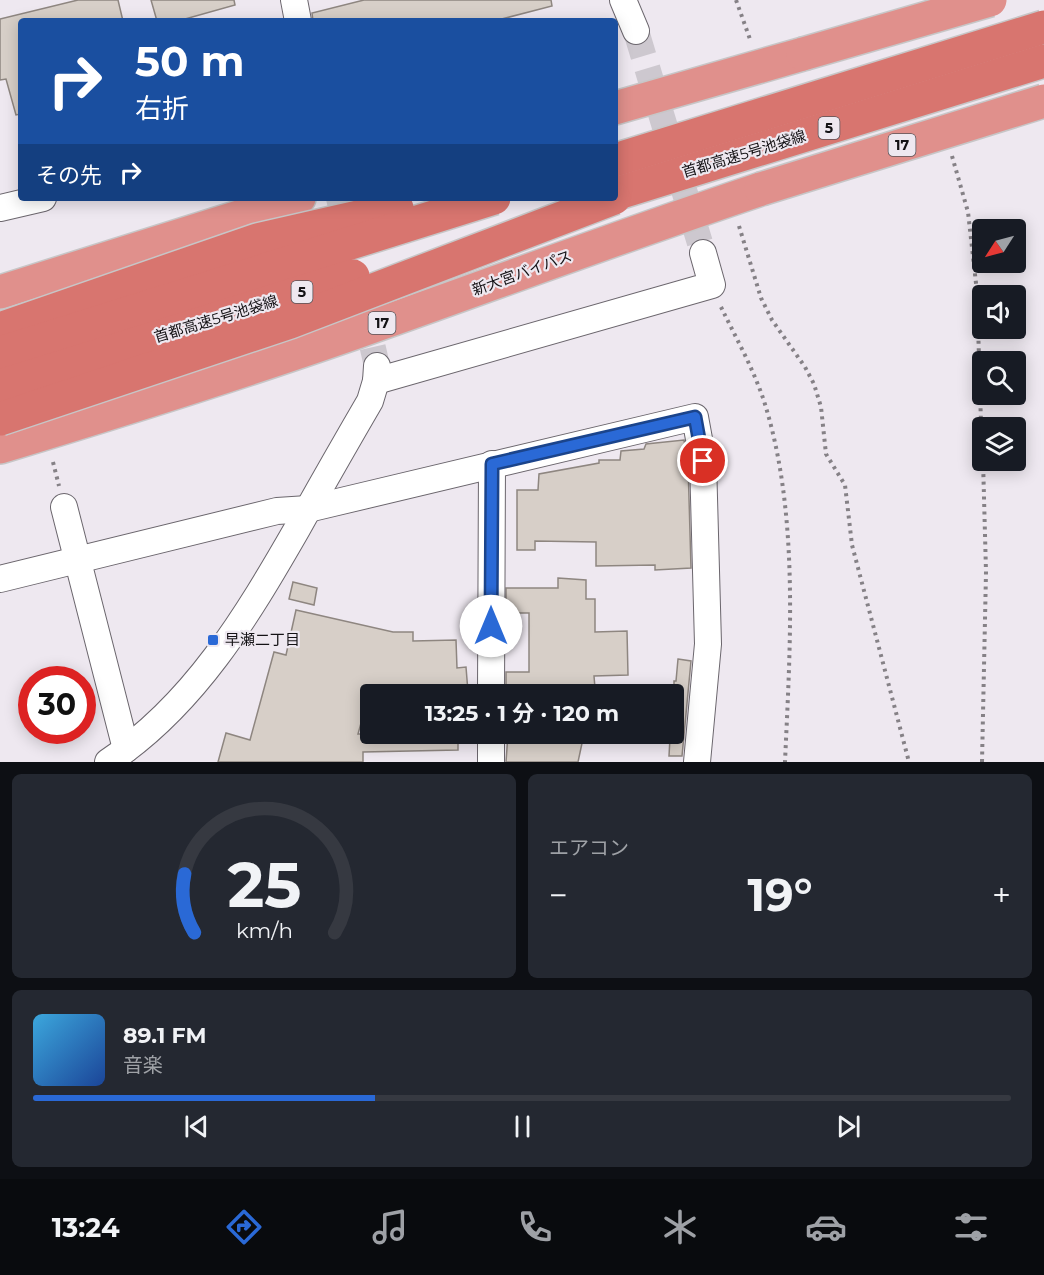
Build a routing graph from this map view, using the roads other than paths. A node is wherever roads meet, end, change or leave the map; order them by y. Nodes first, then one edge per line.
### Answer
1 (294, 0) edge
2 (623, 0) edge
3 (990, 0) edge
4 (297, 18) edge
5 (1044, 27) edge
6 (636, 31) tunnel mouth
7 (1044, 61) edge
8 (1044, 101) edge
9 (618, 107) edge
10 (618, 159) edge
11 (618, 195) edge
12 (18, 200) edge
13 (2, 201) edge
14 (289, 201) edge
15 (427, 201) edge
16 (484, 201) edge
17 (594, 201) edge
18 (602, 201) edge
19 (703, 253) tunnel mouth
20 (0, 292) edge
21 (0, 329) edge
22 (0, 353) edge
23 (0, 386) edge
24 (0, 419) edge
25 (0, 447) edge
26 (492, 464) junction
27 (64, 507) dead end
28 (308, 508) junction
29 (78, 561) junction
30 (0, 579) edge
31 (491, 684) edge
32 (491, 744) edge
33 (116, 759) edge
34 (491, 762) edge
35 (698, 762) edge

1 - 4 street
2 - 6 street
3 - 9 highway, bridge
5 - 10 highway, 5, bridge
7 - 11 highway, 首都高速5号池袋線 / 5, bridge
8 - 25 highway, 新大宮バイパス / 17, bridge
12 - 13 street
14 - 20 highway
15 - 21 highway, bridge
16 - 22 highway, 5, bridge
17 - 23 highway, 首都高速5号池袋線 / 5, bridge
18 - 24 highway, 首都高速5号池袋線, bridge
19 - 28 street
26 - 28 street
26 - 31 street
26 - 35 street
27 - 29 street
28 - 29 street
28 - 33 street
29 - 30 street
29 - 33 street
32 - 34 street

